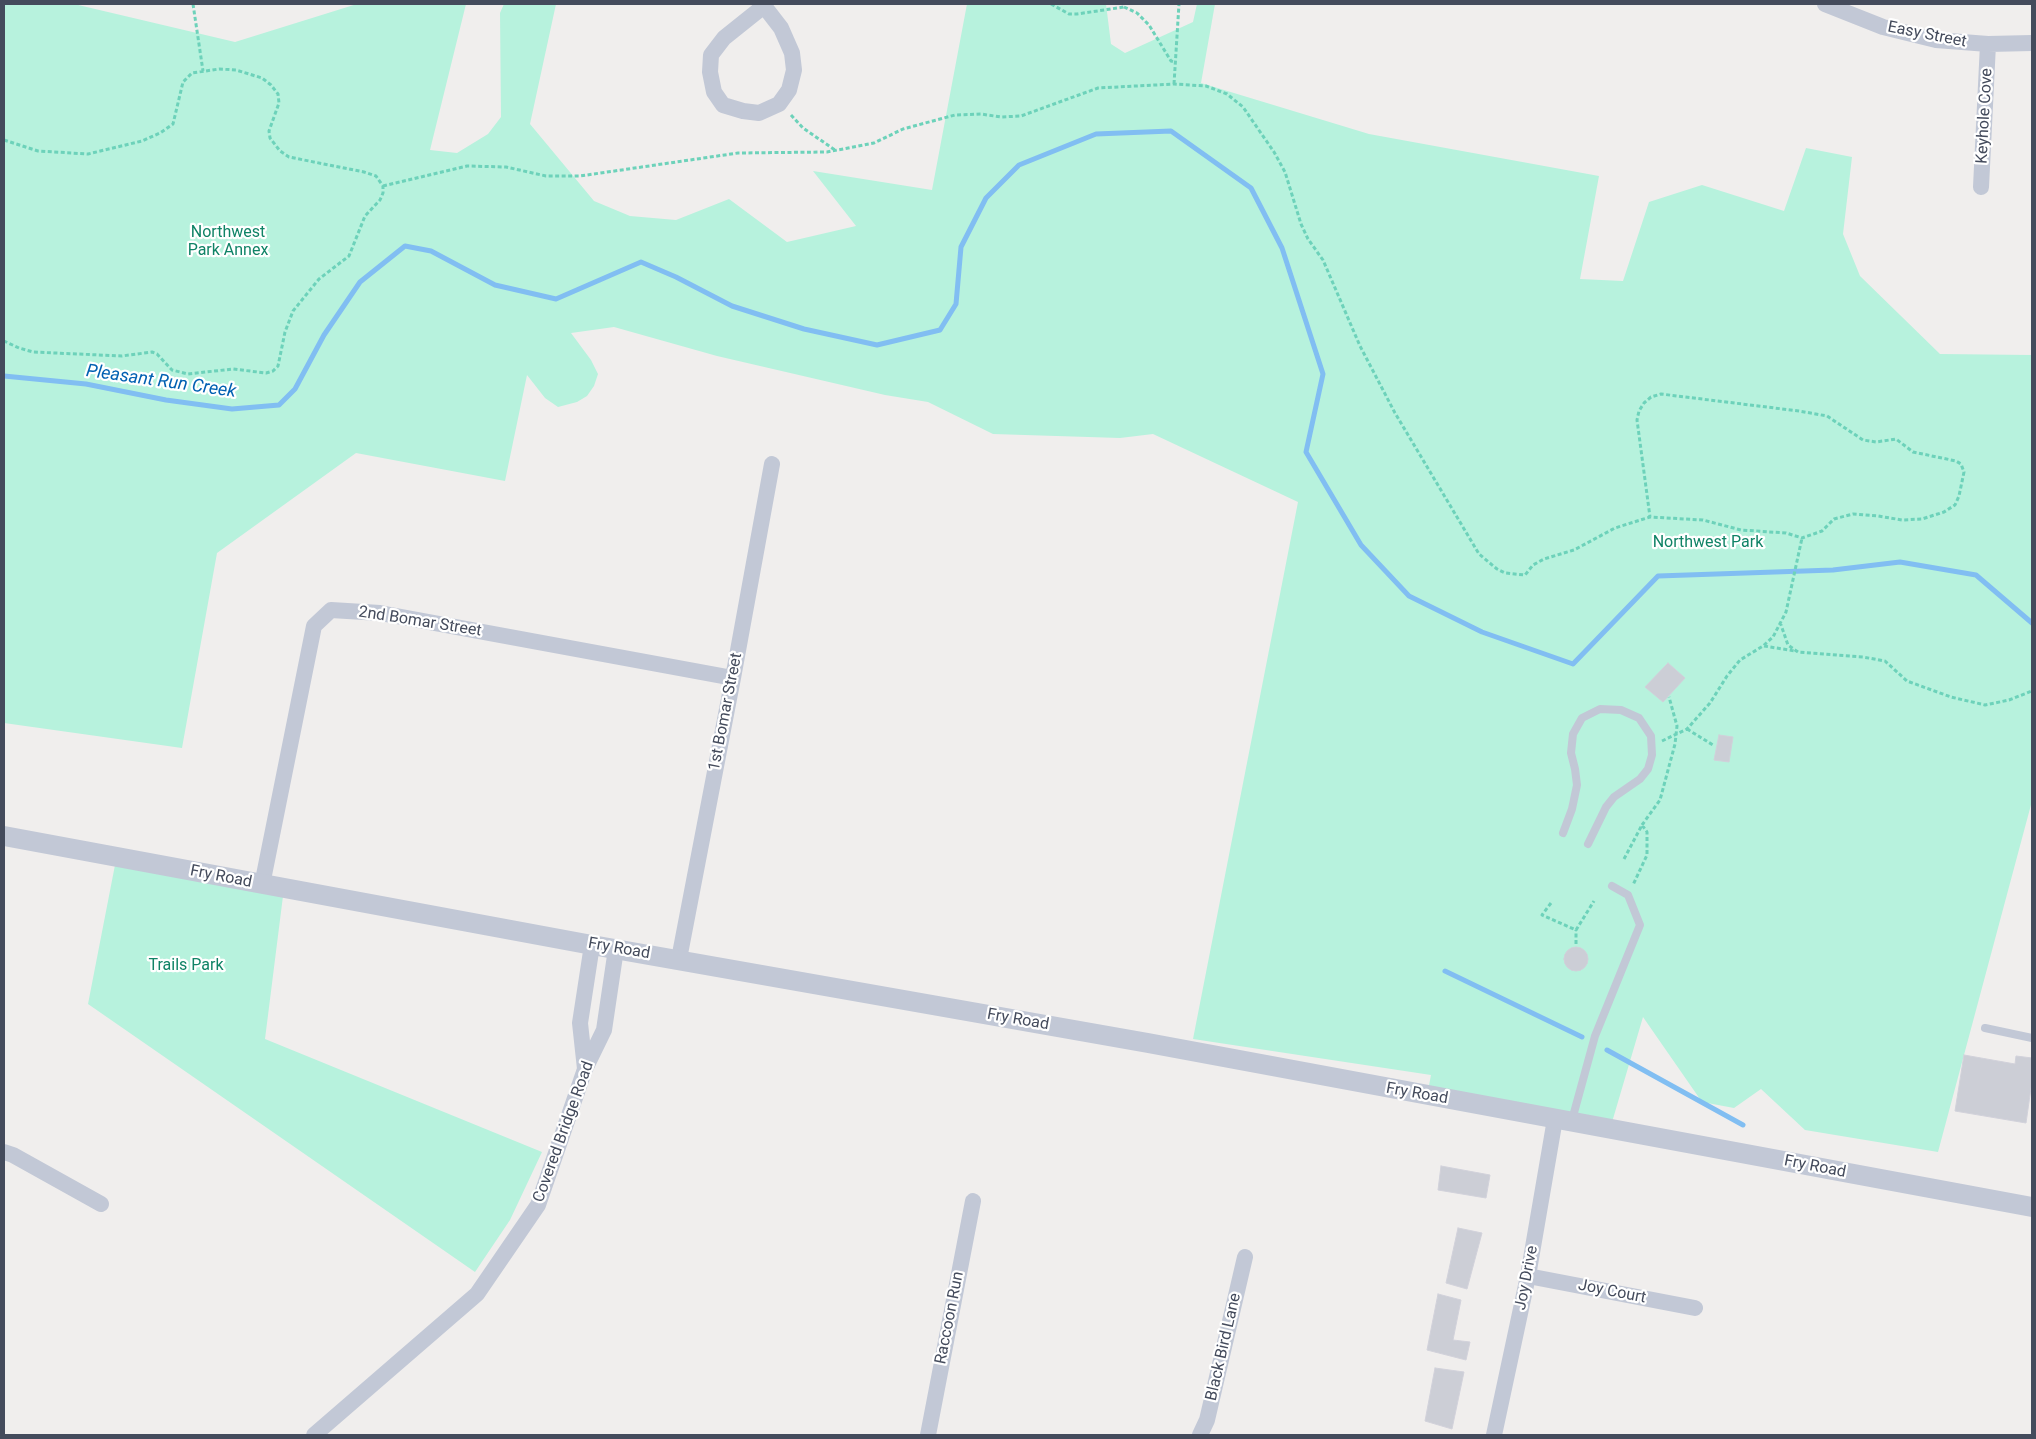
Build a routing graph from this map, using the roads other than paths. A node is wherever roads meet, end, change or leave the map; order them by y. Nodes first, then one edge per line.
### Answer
1 (1825, 4) edge
2 (764, 5) edge
3 (2032, 43) edge
4 (1988, 44) junction
5 (1981, 187) dead end
6 (772, 464) dead end
7 (733, 678) junction
8 (1563, 833) dead end
9 (4, 836) edge
10 (1588, 844) dead end
11 (262, 885) junction
12 (1612, 886) dead end
13 (592, 945) junction
14 (616, 949) junction
15 (679, 959) junction
16 (1985, 1028) dead end
17 (2032, 1038) edge
18 (585, 1069) junction
19 (1563, 1121) junction
20 (4, 1152) edge
21 (973, 1201) dead end
22 (101, 1204) dead end
23 (2032, 1207) edge
24 (1245, 1257) dead end
25 (1528, 1276) junction
26 (1695, 1308) dead end
27 (315, 1435) edge
28 (928, 1435) edge
29 (1200, 1435) edge
30 (1494, 1435) edge

1 - 4 street, Easy Street
2 - 2 street
3 - 4 street, Easy Street
4 - 5 street, Keyhole Cove
6 - 7 street, 1st Bomar Street
7 - 11 street, 2nd Bomar Street
7 - 15 street, 1st Bomar Street
8 - 10 lane
9 - 11 street, Fry Road
11 - 13 street, Fry Road
12 - 19 lane
13 - 14 street, Fry Road
13 - 18 street, Covered Bridge Road
14 - 15 street, Fry Road
14 - 18 street, Covered Bridge Road
15 - 19 street, Fry Road
16 - 17 lane
18 - 27 street, Covered Bridge Road
19 - 23 street, Fry Road
19 - 25 street, Joy Drive
20 - 22 street
21 - 28 street, Raccoon Run
24 - 29 street, Black Bird Lane
25 - 26 street, Joy Court
25 - 30 street, Joy Drive

